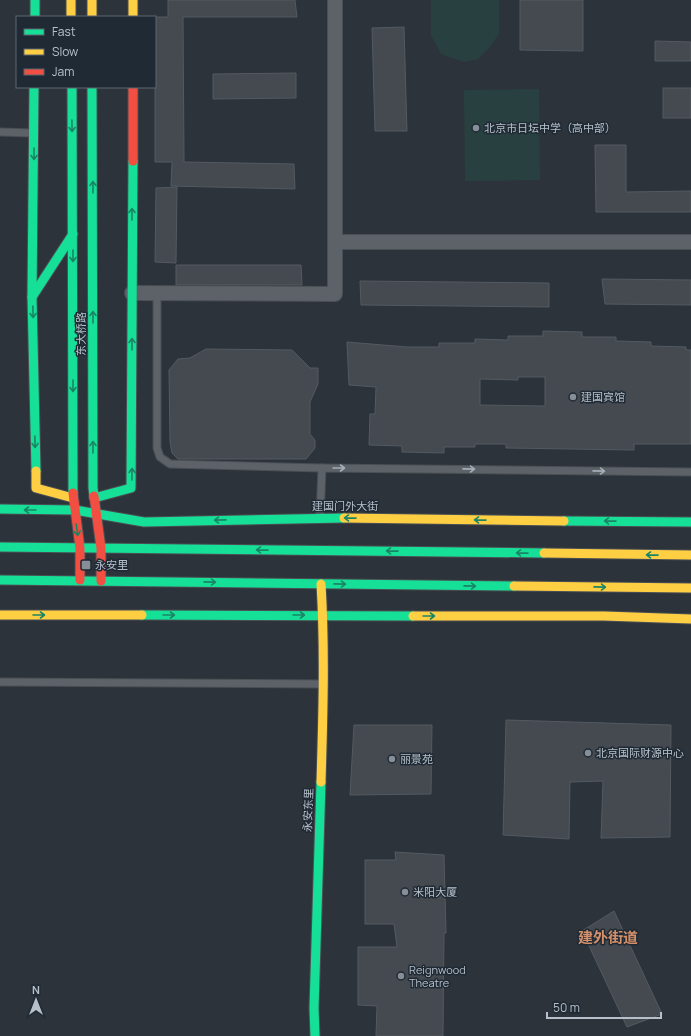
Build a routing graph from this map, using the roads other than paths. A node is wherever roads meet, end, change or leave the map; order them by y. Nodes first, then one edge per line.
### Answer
1 (35, 0) edge
2 (71, 0) edge
3 (92, 0) edge
4 (133, 0) edge
5 (335, 0) edge
6 (34, 16) edge
7 (71, 16) edge
8 (92, 16) edge
9 (133, 16) edge
10 (34, 88) edge
11 (72, 88) edge
12 (92, 88) edge
13 (133, 88) edge
14 (0, 132) edge
15 (34, 132) junction
16 (73, 234) junction
17 (335, 242) junction
18 (691, 242) edge
19 (132, 293) junction
20 (157, 294) junction
21 (32, 297) junction
22 (322, 468) junction
23 (691, 472) edge
24 (73, 498) junction
25 (94, 498) junction
26 (0, 510) edge
27 (74, 510) junction
28 (96, 514) junction
29 (320, 518) junction
30 (691, 522) edge
31 (0, 547) edge
32 (80, 548) junction
33 (101, 548) junction
34 (691, 555) edge
35 (0, 580) edge
36 (80, 580) junction
37 (101, 581) junction
38 (321, 584) junction
39 (691, 588) edge
40 (0, 615) edge
41 (323, 615) junction
42 (691, 619) edge
43 (0, 682) edge
44 (324, 684) junction
45 (315, 1036) edge

1 - 6 main road
2 - 7 main road
3 - 8 main road
4 - 9 main road
5 - 17 street
10 - 15 main road
11 -> 16 main road, 东大桥路
25 -> 12 main road, 东大桥路
19 -> 13 main road
14 - 15 lane
15 -> 21 main road
16 - 21 main road
16 -> 24 main road, 东大桥路
17 - 18 street
17 - 20 street
19 - 20 street
25 -> 19 main road
20 - 22 lane
21 -> 24 main road
22 -> 23 lane
22 - 29 lane
24 - 27 main road, 东大桥路
25 - 28 main road, 东大桥路
27 -> 26 main road, 建国门外大街
27 - 28 main road, 建国门外大街
27 -> 32 main road, 东大桥路
29 -> 28 main road, 建国门外大街
28 - 33 main road, 东大桥路
30 -> 29 main road, 建国门外大街
31 - 32 main road
32 - 33 main road
32 - 36 main road, 东大桥路
34 -> 33 main road
33 - 37 main road, 东大桥路
35 - 36 main road
36 - 37 main road
37 -> 38 main road
38 -> 39 main road
38 - 41 main road, 永安东里
40 -> 41 main road
41 -> 42 main road
41 - 44 main road, 永安东里
43 - 44 lane
44 - 45 main road, 永安东里

